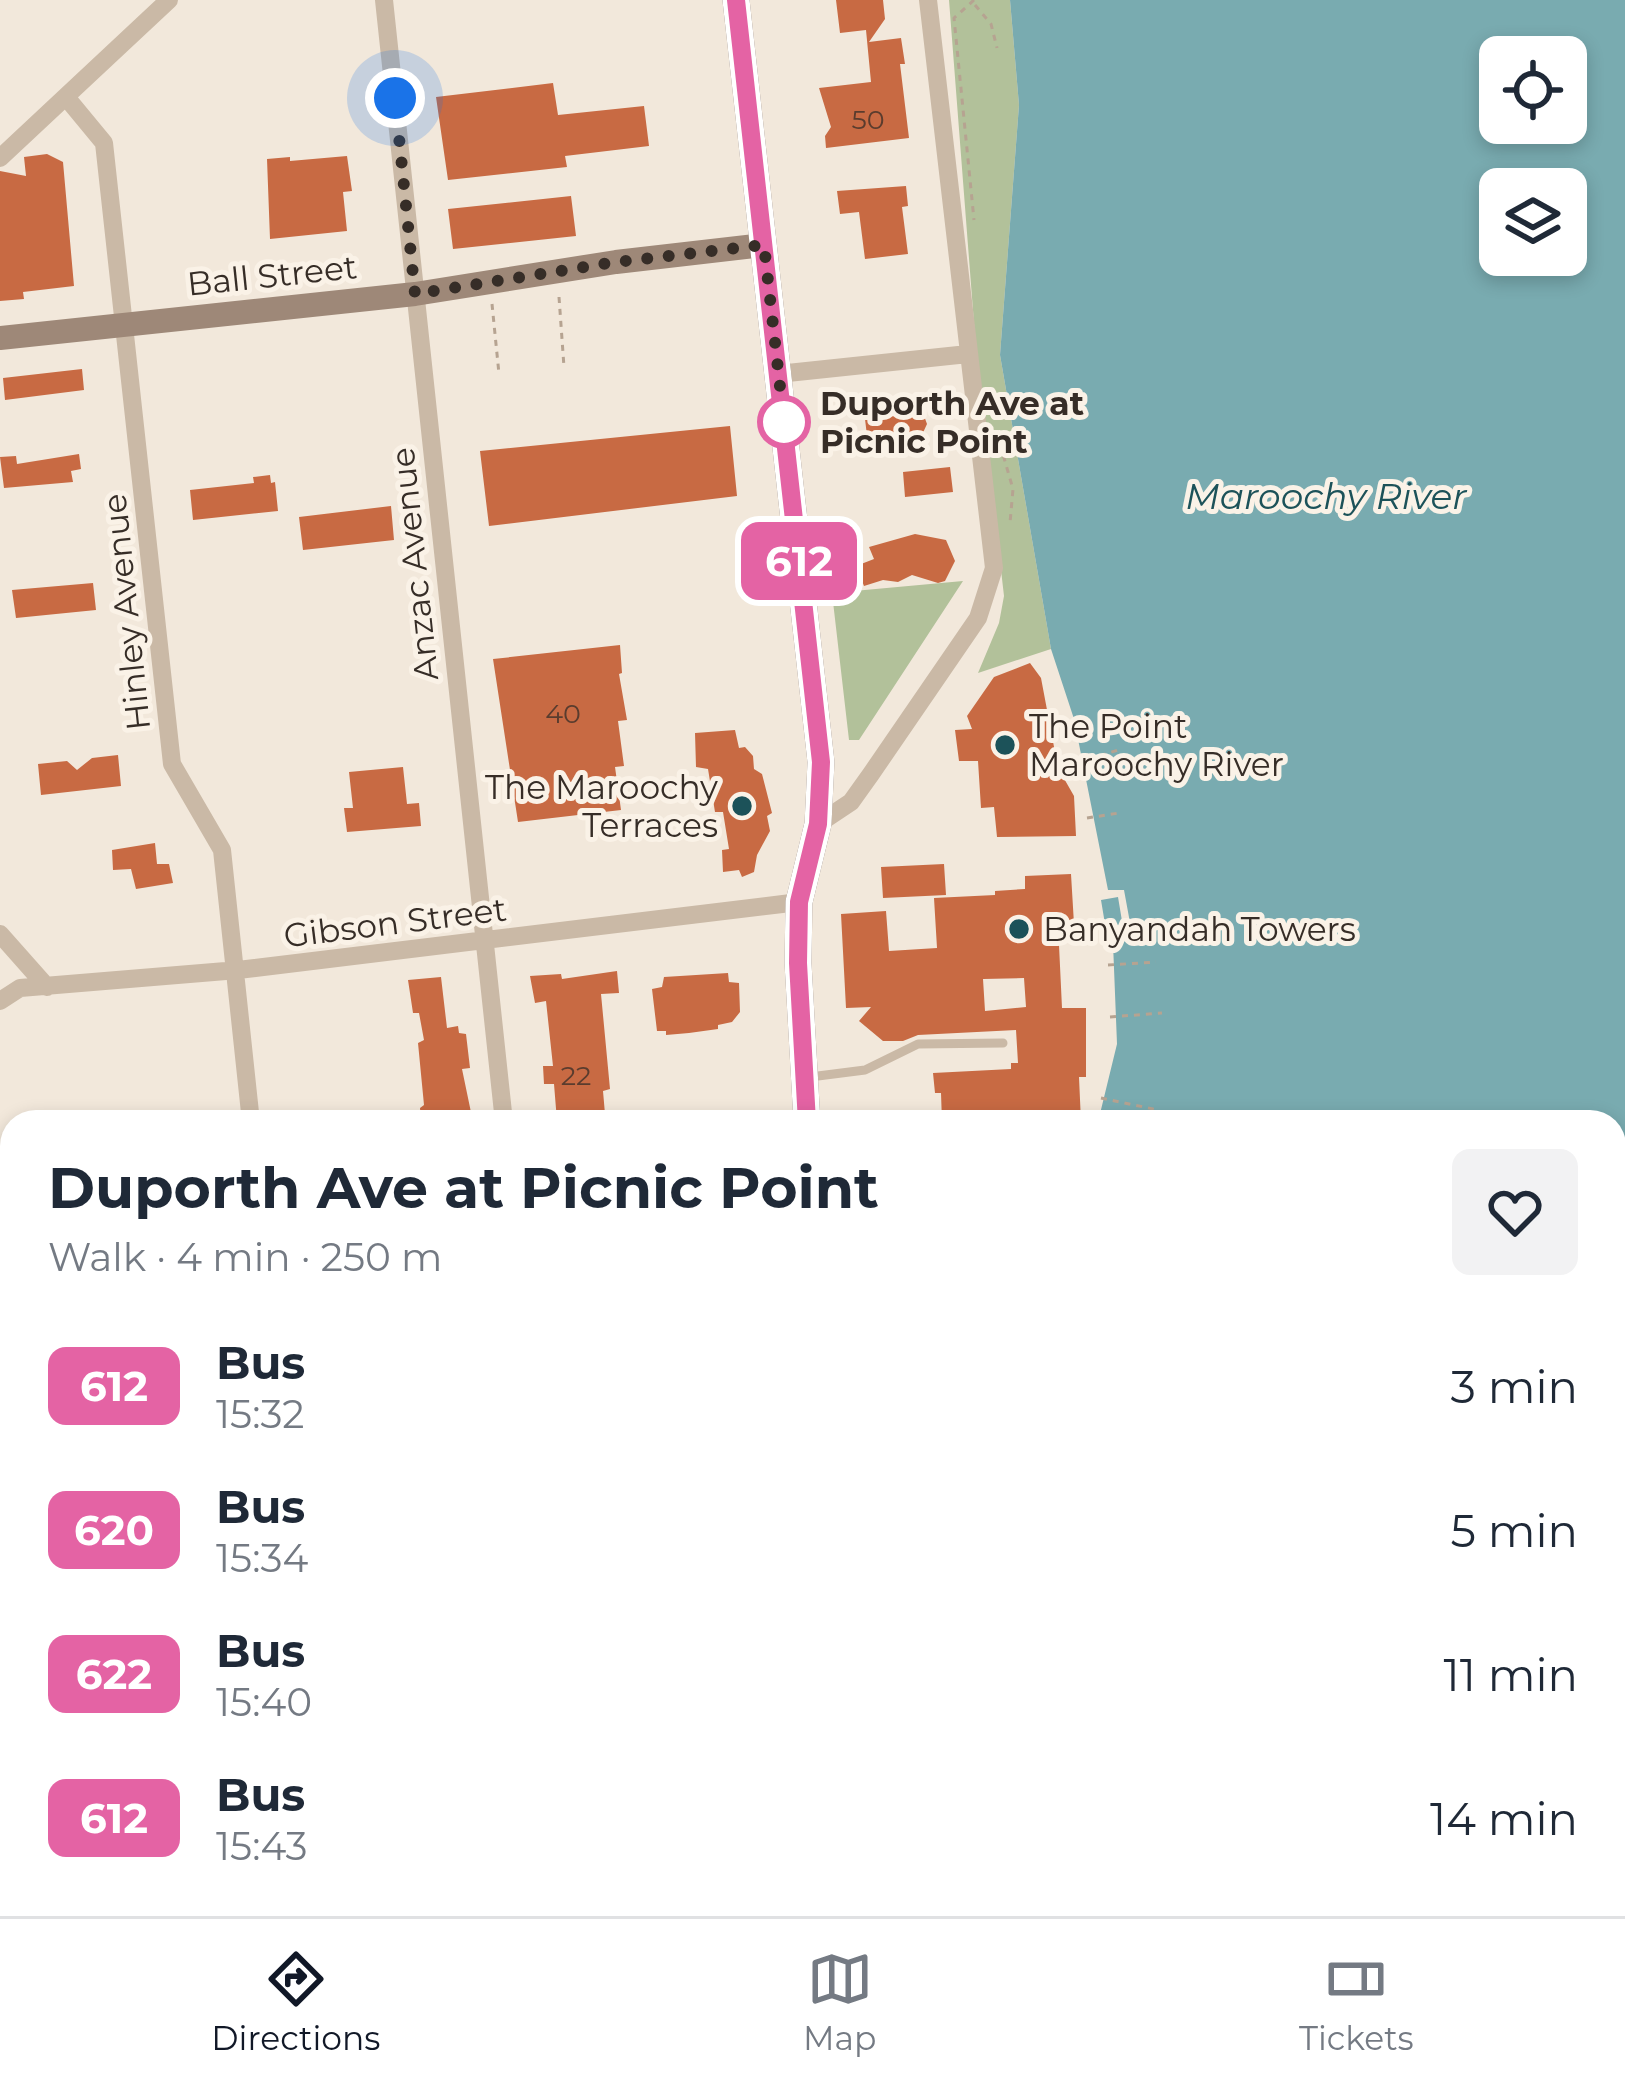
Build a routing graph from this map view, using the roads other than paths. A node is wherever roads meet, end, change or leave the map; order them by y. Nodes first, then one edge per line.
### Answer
1 (169, 0) edge
2 (384, 0) edge
3 (736, 0) edge
4 (928, 0) edge
5 (66, 97) junction
6 (0, 158) edge
7 (764, 245) junction
8 (415, 294) junction
9 (125, 323) junction
10 (0, 338) edge
11 (968, 354) junction
12 (778, 374) junction
13 (818, 824) junction
14 (799, 902) junction
15 (0, 934) edge
16 (485, 942) junction
17 (238, 970) junction
18 (47, 987) junction
19 (0, 1001) edge
20 (1003, 1043) dead end
21 (804, 1077) junction
22 (250, 1110) edge
23 (503, 1110) edge
24 (806, 1110) edge

1 - 5 street
2 - 8 street, Anzac Avenue
3 - 7 main road
4 - 11 street
5 - 6 street
5 - 9 street, Hinley Avenue
7 - 8 main road, Ball Street
7 - 12 main road
8 - 9 main road, Ball Street
8 - 16 street, Anzac Avenue
9 - 10 main road, Ball Street
9 - 17 street, Hinley Avenue
11 - 12 street
11 - 13 street
12 - 13 main road
13 - 14 main road
14 - 16 street, Gibson Street
14 - 21 main road
15 - 18 street
16 - 17 street, Gibson Street
16 - 23 street, Anzac Avenue
17 - 18 street, Gibson Street
17 - 22 street, Hinley Avenue
18 - 19 street, Gibson Street
20 - 21 lane
21 - 24 main road

